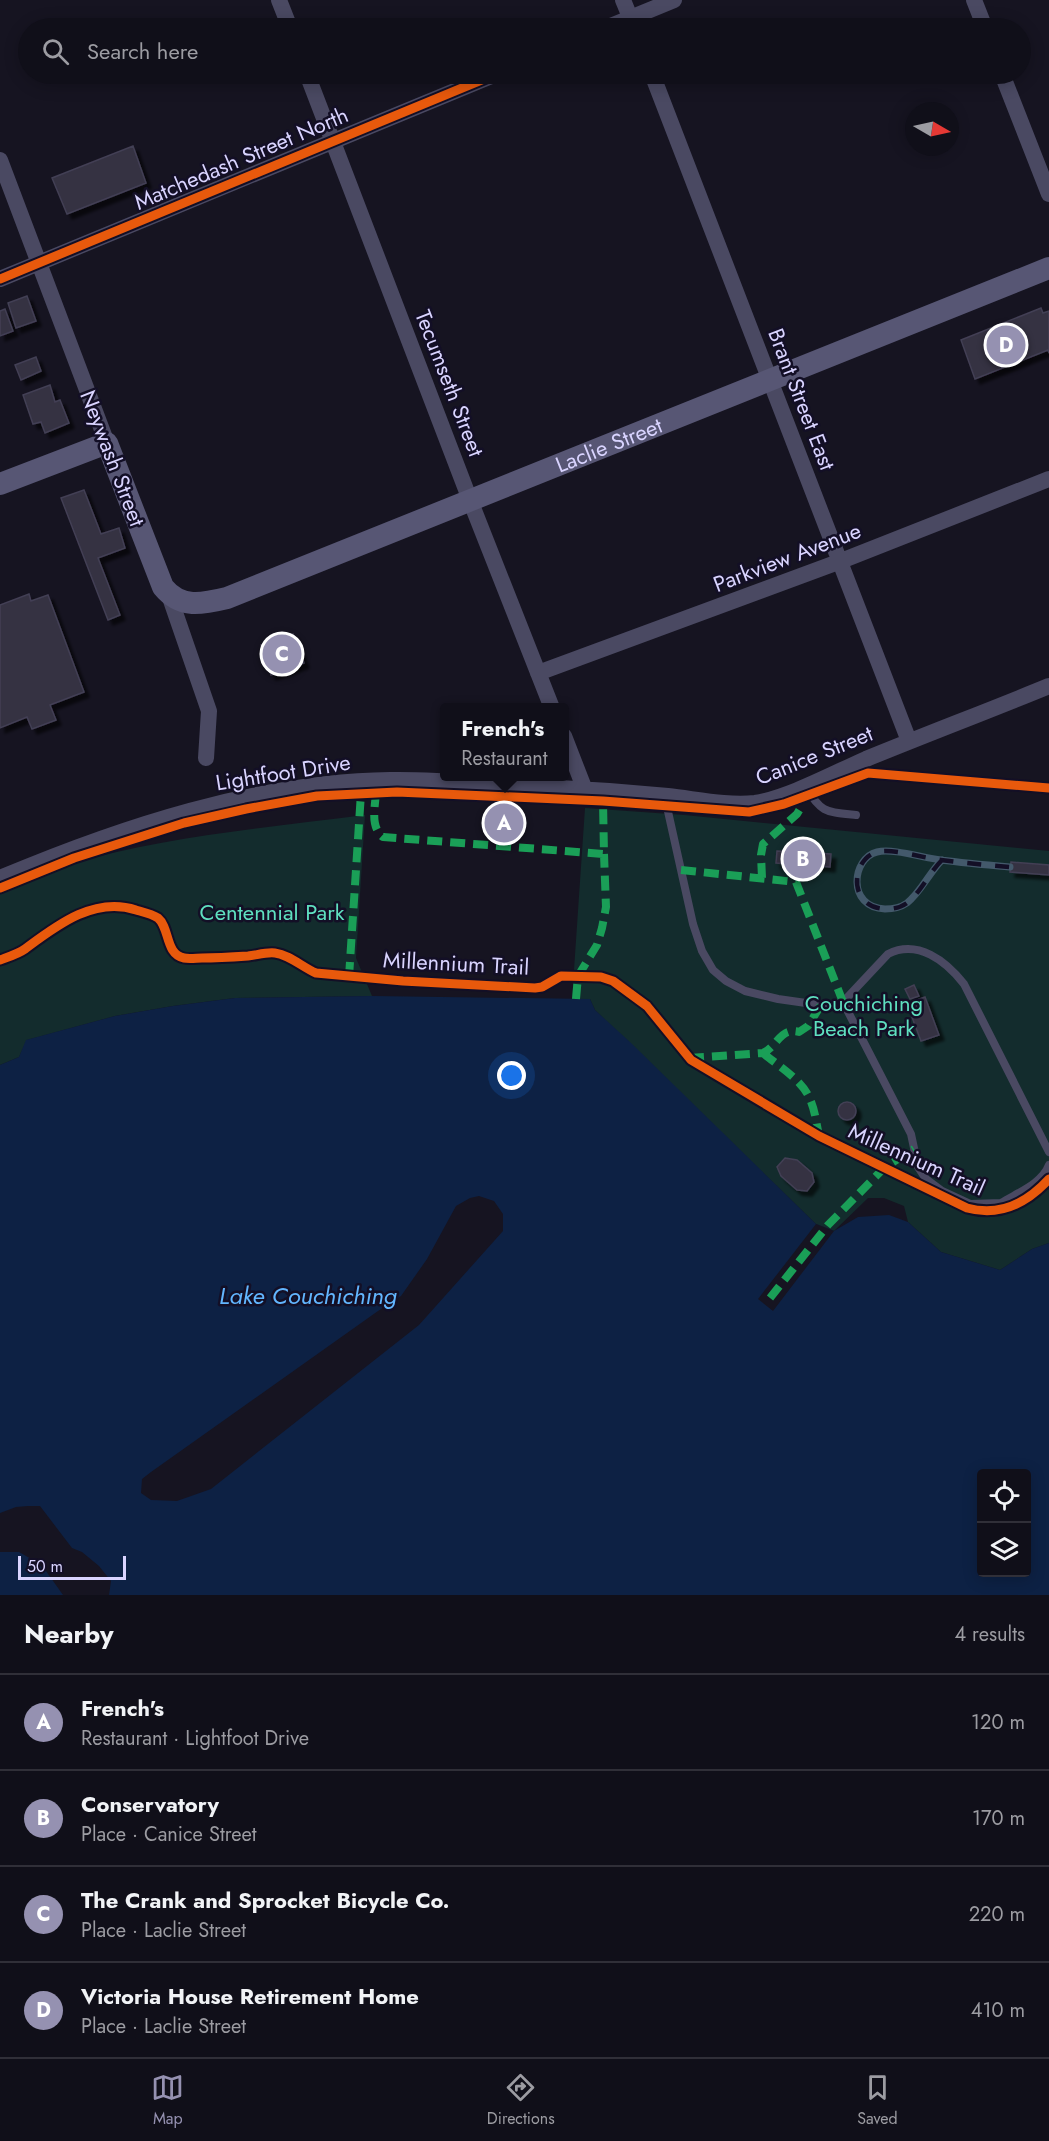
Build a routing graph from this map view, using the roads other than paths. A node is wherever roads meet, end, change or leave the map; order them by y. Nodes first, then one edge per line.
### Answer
1 (279, 0) edge
2 (623, 0) edge
3 (674, 0) edge
4 (974, 0) edge
5 (286, 18) edge
6 (630, 18) edge
7 (641, 18) edge
8 (981, 18) edge
9 (311, 84) edge
10 (471, 84) edge
11 (656, 84) edge
12 (1006, 84) edge
13 (333, 140) junction
14 (0, 160) edge
15 (1049, 194) edge
16 (39, 263) junction
17 (1049, 268) edge
18 (0, 279) edge
19 (771, 380) junction
20 (107, 443) junction
21 (1049, 478) edge
22 (0, 484) edge
23 (470, 500) junction
24 (841, 561) junction
25 (168, 592) junction
26 (538, 673) junction
27 (1049, 686) edge
28 (550, 703) edge
29 (909, 741) junction
30 (569, 749) edge
31 (206, 758) dead end
32 (805, 785) junction
33 (585, 790) junction
34 (666, 796) junction
35 (856, 815) dead end
36 (0, 878) edge
37 (843, 1002) junction
38 (1049, 1152) edge
39 (1049, 1165) edge

1 - 5 street
2 - 6 street
3 - 7 street
4 - 8 street
9 - 13 street, Tecumseth Street
10 - 13 street, Matchedash Street North
11 - 19 street, Brant Street East
12 - 15 street
13 - 16 street, Matchedash Street North
13 - 23 street, Tecumseth Street
14 - 16 street, Neywash Street
16 - 18 street, Matchedash Street North
16 - 20 street, Neywash Street
17 - 19 main road, Laclie Street
19 - 23 main road, Laclie Street
19 - 24 street, Brant Street East
20 - 22 main road
20 - 25 main road, Neywash Street
21 - 24 street, Parkview Avenue
23 - 25 main road, Laclie Street
23 - 26 street, Tecumseth Street
24 - 26 street, Parkview Avenue
24 - 29 street, Brant Street East
25 - 31 street, Neywash Street
26 - 28 street, Tecumseth Street
27 - 29 street, Canice Street
29 - 32 street, Canice Street
30 - 33 street
32 - 34 street, Canice Street
32 - 35 lane
33 - 34 street, Canice Street
33 - 36 street, Lightfoot Drive
34 - 37 lane
37 - 38 lane
37 - 39 lane

